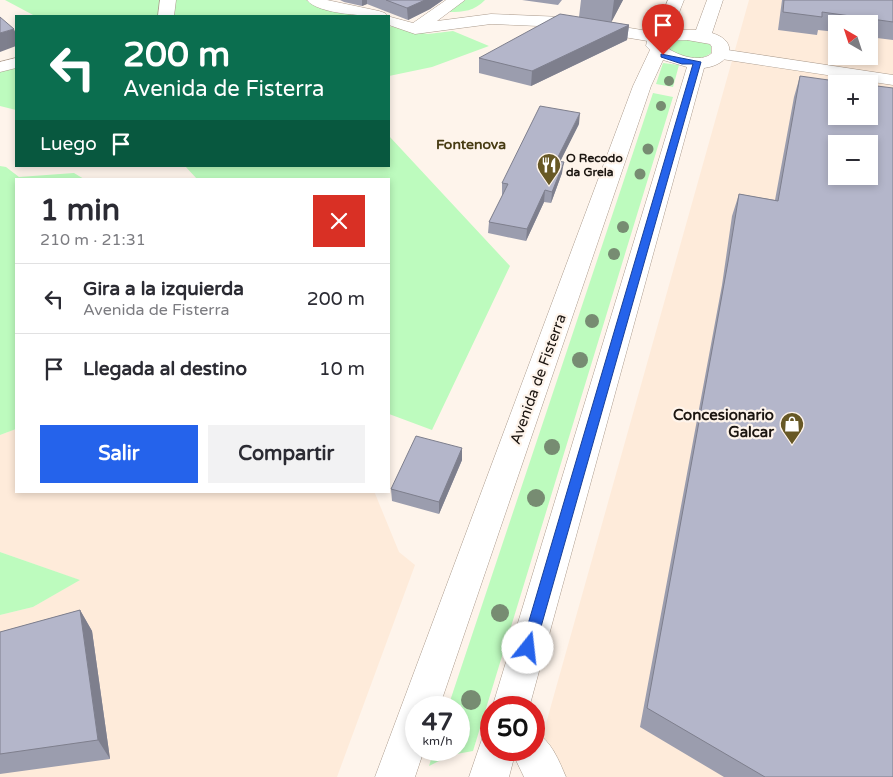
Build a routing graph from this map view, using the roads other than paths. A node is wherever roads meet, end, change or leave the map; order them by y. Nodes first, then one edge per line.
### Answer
1 (168, 0) edge
2 (315, 0) edge
3 (458, 0) edge
4 (676, 0) edge
5 (716, 0) edge
6 (166, 15) edge
7 (374, 15) edge
8 (390, 20) edge
9 (415, 28) junction
10 (702, 36) junction
11 (659, 42) junction
12 (709, 58) junction
13 (15, 63) edge
14 (0, 67) edge
15 (893, 80) edge
16 (523, 667) junction
17 (424, 696) edge
18 (514, 696) edge
19 (523, 696) edge
20 (405, 749) edge
21 (494, 761) edge
22 (537, 761) edge
23 (395, 777) edge
24 (489, 777) edge
25 (546, 777) edge

1 - 6 main road
2 - 7 main road
3 - 9 main road
4 - 11 main road, Avenida de Fisterra
5 - 10 main road
8 - 9 main road
9 - 11 main road
10 - 11 main road
10 - 12 main road
11 - 12 main road
11 - 17 main road, Avenida de Fisterra
12 - 15 main road
12 - 16 main road
13 - 14 main road
16 - 18 main road
16 - 19 main road
20 - 23 main road
21 - 24 main road
22 - 25 main road

